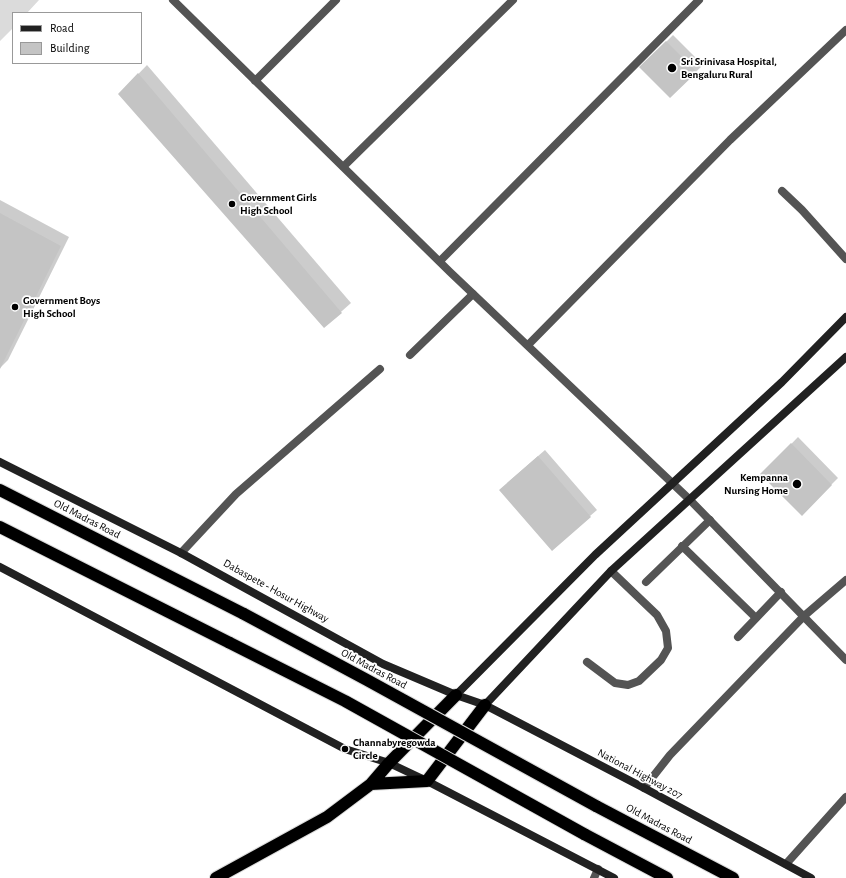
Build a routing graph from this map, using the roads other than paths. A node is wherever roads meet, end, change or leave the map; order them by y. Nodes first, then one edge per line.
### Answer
1 (336, 0) edge
2 (513, 0) edge
3 (699, 0) edge
4 (176, 1) edge
5 (846, 30) edge
6 (255, 81) junction
7 (343, 166) junction
8 (782, 191) dead end
9 (846, 259) edge
10 (440, 261) junction
11 (473, 294) junction
12 (846, 318) edge
13 (528, 345) junction
14 (410, 355) dead end
15 (846, 357) edge
16 (380, 369) dead end
17 (0, 462) edge
18 (673, 484) junction
19 (0, 490) edge
20 (690, 500) junction
21 (710, 520) junction
22 (0, 527) edge
23 (682, 546) junction
24 (181, 553) junction
25 (0, 567) edge
26 (611, 571) junction
27 (846, 580) edge
28 (646, 582) dead end
29 (781, 592) junction
30 (804, 616) junction
31 (756, 618) junction
32 (738, 637) dead end
33 (846, 660) edge
34 (587, 662) dead end
35 (456, 695) junction
36 (485, 705) junction
37 (389, 763) junction
38 (427, 781) junction
39 (371, 784) junction
40 (644, 788) junction
41 (846, 796) edge
42 (786, 864) junction
43 (598, 869) junction
44 (216, 878) edge
45 (594, 878) edge
46 (614, 878) edge
47 (667, 878) edge
48 (733, 878) edge
49 (811, 878) edge

1 - 6 street
2 - 7 street
3 - 10 street
4 - 6 street
5 - 13 street
6 - 7 street
7 - 10 street
8 - 9 street
10 - 11 street
11 - 13 street
11 - 14 street
12 - 18 street
13 - 18 street
15 - 20 street
16 - 24 street
17 - 24 street, Dabaspete - Hosur Highway
18 - 20 street
18 - 35 street
19 - 48 highway, Old Madras Road, bridge
20 - 21 street
20 - 26 street
21 - 23 street
21 - 29 street
22 - 47 highway, bridge
23 - 28 street
23 - 31 street
24 - 35 street, Dabaspete - Hosur Highway
25 - 37 street
26 - 34 street
26 - 36 street
27 - 30 street
29 - 30 street
29 - 31 street
30 - 33 street
30 - 40 street
31 - 32 street
35 - 36 street, National Highway 207
35 - 37 highway
36 - 38 highway
36 - 40 street, National Highway 207
37 - 38 street
37 - 39 highway
38 - 39 highway
38 - 43 street
39 - 44 highway
40 - 42 street, National Highway 207
41 - 42 street
42 - 49 street, National Highway 207
43 - 45 street
43 - 46 street

